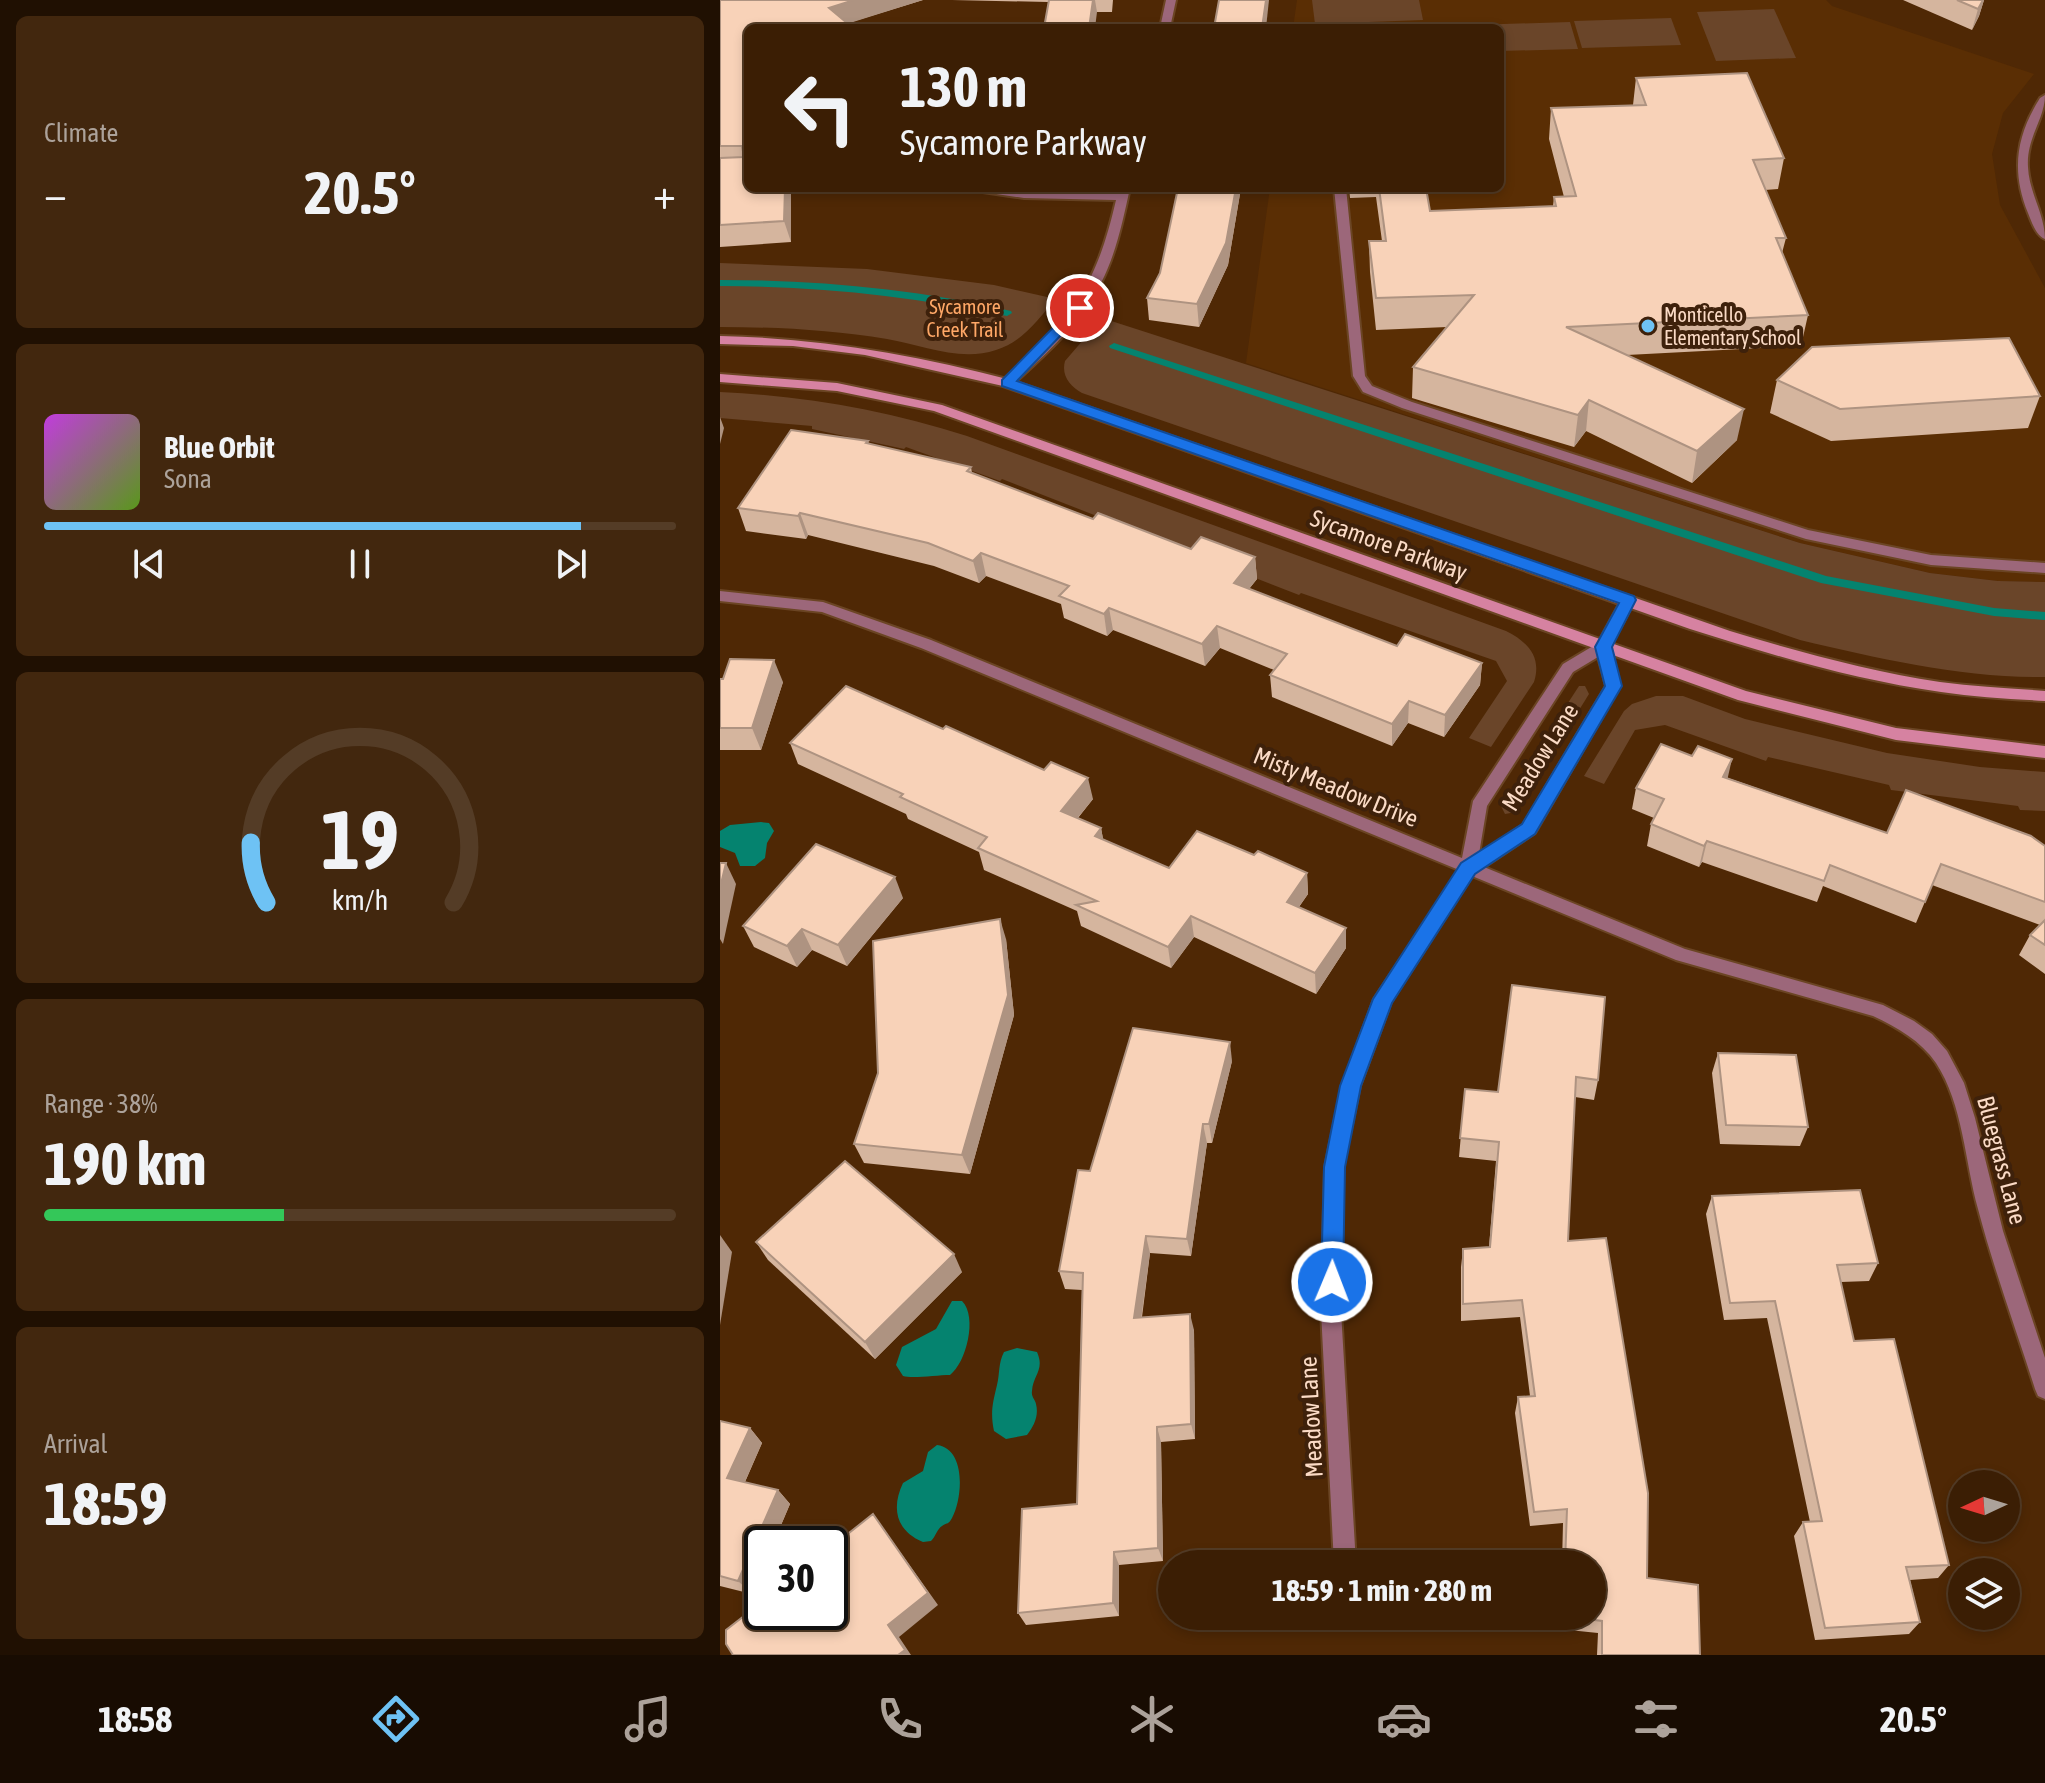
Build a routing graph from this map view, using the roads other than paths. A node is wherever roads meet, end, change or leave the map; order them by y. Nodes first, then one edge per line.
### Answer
1 (1171, 0) edge
2 (1166, 24) edge
3 (2045, 98) edge
4 (1003, 192) edge
5 (1340, 192) edge
6 (1123, 193) edge
7 (2045, 236) edge
8 (720, 340) edge
9 (720, 378) edge
10 (1007, 383) junction
11 (2045, 568) edge
12 (720, 596) edge
13 (1628, 600) junction
14 (1603, 647) junction
15 (2045, 696) edge
16 (2045, 752) edge
17 (1468, 869) junction
18 (1928, 1042) joint
19 (2045, 1389) edge
20 (1344, 1550) edge

1 - 2 street
3 - 7 street
4 - 6 street
5 - 11 street
6 - 10 street
8 - 10 main road, Sycamore Parkway
9 - 14 main road, Sycamore Parkway
10 - 13 main road, Sycamore Parkway
12 - 17 street, Misty Meadow Drive
13 - 14 street
13 - 15 main road, Sycamore Parkway
14 - 16 main road, Sycamore Parkway
14 - 17 street, Meadow Lane
14 - 17 street, Meadow Lane
17 - 18 street, Misty Meadow Drive
17 - 20 street, Meadow Lane
18 - 19 street, Bluegrass Lane

